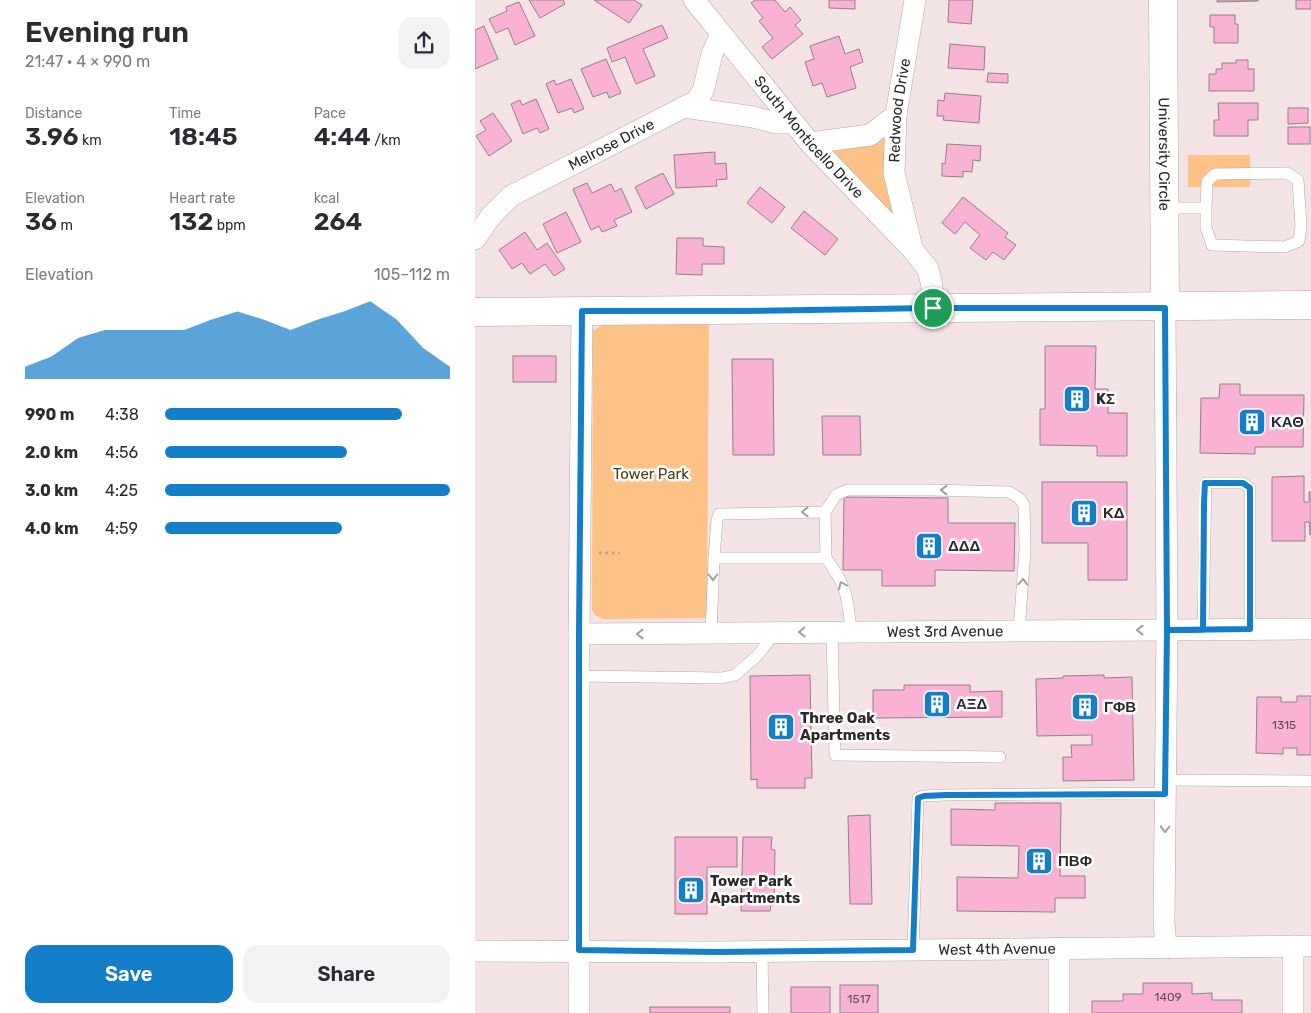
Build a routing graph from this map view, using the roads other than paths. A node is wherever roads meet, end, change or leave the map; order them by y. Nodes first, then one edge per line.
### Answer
1 (915, 0) edge
2 (1163, 0) edge
3 (695, 1) edge
4 (721, 34) junction
5 (684, 107) junction
6 (897, 115) junction
7 (794, 123) junction
8 (810, 143) junction
9 (1165, 208) junction
10 (1206, 208) junction
11 (475, 239) edge
12 (912, 249) junction
13 (1311, 305) edge
14 (933, 308) junction
15 (1165, 308) junction
16 (582, 311) junction
17 (475, 312) edge
18 (825, 512) junction
19 (714, 558) junction
20 (826, 558) junction
21 (1250, 629) junction
22 (1311, 629) edge
23 (1167, 630) junction
24 (1203, 630) junction
25 (1019, 631) junction
26 (841, 632) junction
27 (711, 633) junction
28 (771, 633) junction
29 (579, 634) junction
30 (579, 676) junction
31 (1000, 757) dead end
32 (1311, 780) edge
33 (1165, 787) junction
34 (1302, 946) edge
35 (1059, 948) junction
36 (1166, 948) junction
37 (475, 950) edge
38 (579, 950) junction
39 (913, 950) junction
40 (762, 952) junction
41 (579, 1013) edge
42 (763, 1013) edge
43 (1059, 1013) edge
44 (1293, 1013) edge

1 - 6 street, Redwood Drive
2 - 9 street, University Circle
3 - 4 street, South Monticello Drive
4 - 5 street, Melrose Drive
4 - 7 street, South Monticello Drive
5 - 7 street
5 - 11 street, Melrose Drive
6 - 8 street
6 - 12 street, Redwood Drive
7 - 8 street, South Monticello Drive
8 - 12 street, South Monticello Drive
9 - 10 lane
9 - 15 street, University Circle
10 - 10 lane
12 - 14 street, South Monticello Drive
13 - 15 street
14 - 15 street
14 - 16 street
15 - 23 street
16 - 17 street
16 - 29 street
18 -> 19 lane
18 - 20 lane
25 -> 18 lane
19 - 20 lane
19 -> 27 lane
26 -> 20 lane
21 - 22 street, West 3rd Avenue
21 - 24 street, West 3rd Avenue
21 - 24 lane
23 - 24 street, West 3rd Avenue
23 -> 25 street, West 3rd Avenue
23 - 33 street
25 - 26 street, West 3rd Avenue
26 -> 28 street, West 3rd Avenue
26 - 31 lane
27 - 28 street, West 3rd Avenue
27 -> 29 street, West 3rd Avenue
28 - 30 lane
29 - 30 street
30 - 38 street
32 - 33 lane
33 -> 36 street
33 - 39 lane
34 - 36 street, West 4th Avenue
34 - 44 street
35 - 36 street, West 4th Avenue
35 - 39 street, West 4th Avenue
35 - 43 street
37 - 38 street, West 4th Avenue
38 - 40 street, West 4th Avenue
38 - 41 street
39 - 40 street, West 4th Avenue
40 - 42 lane

